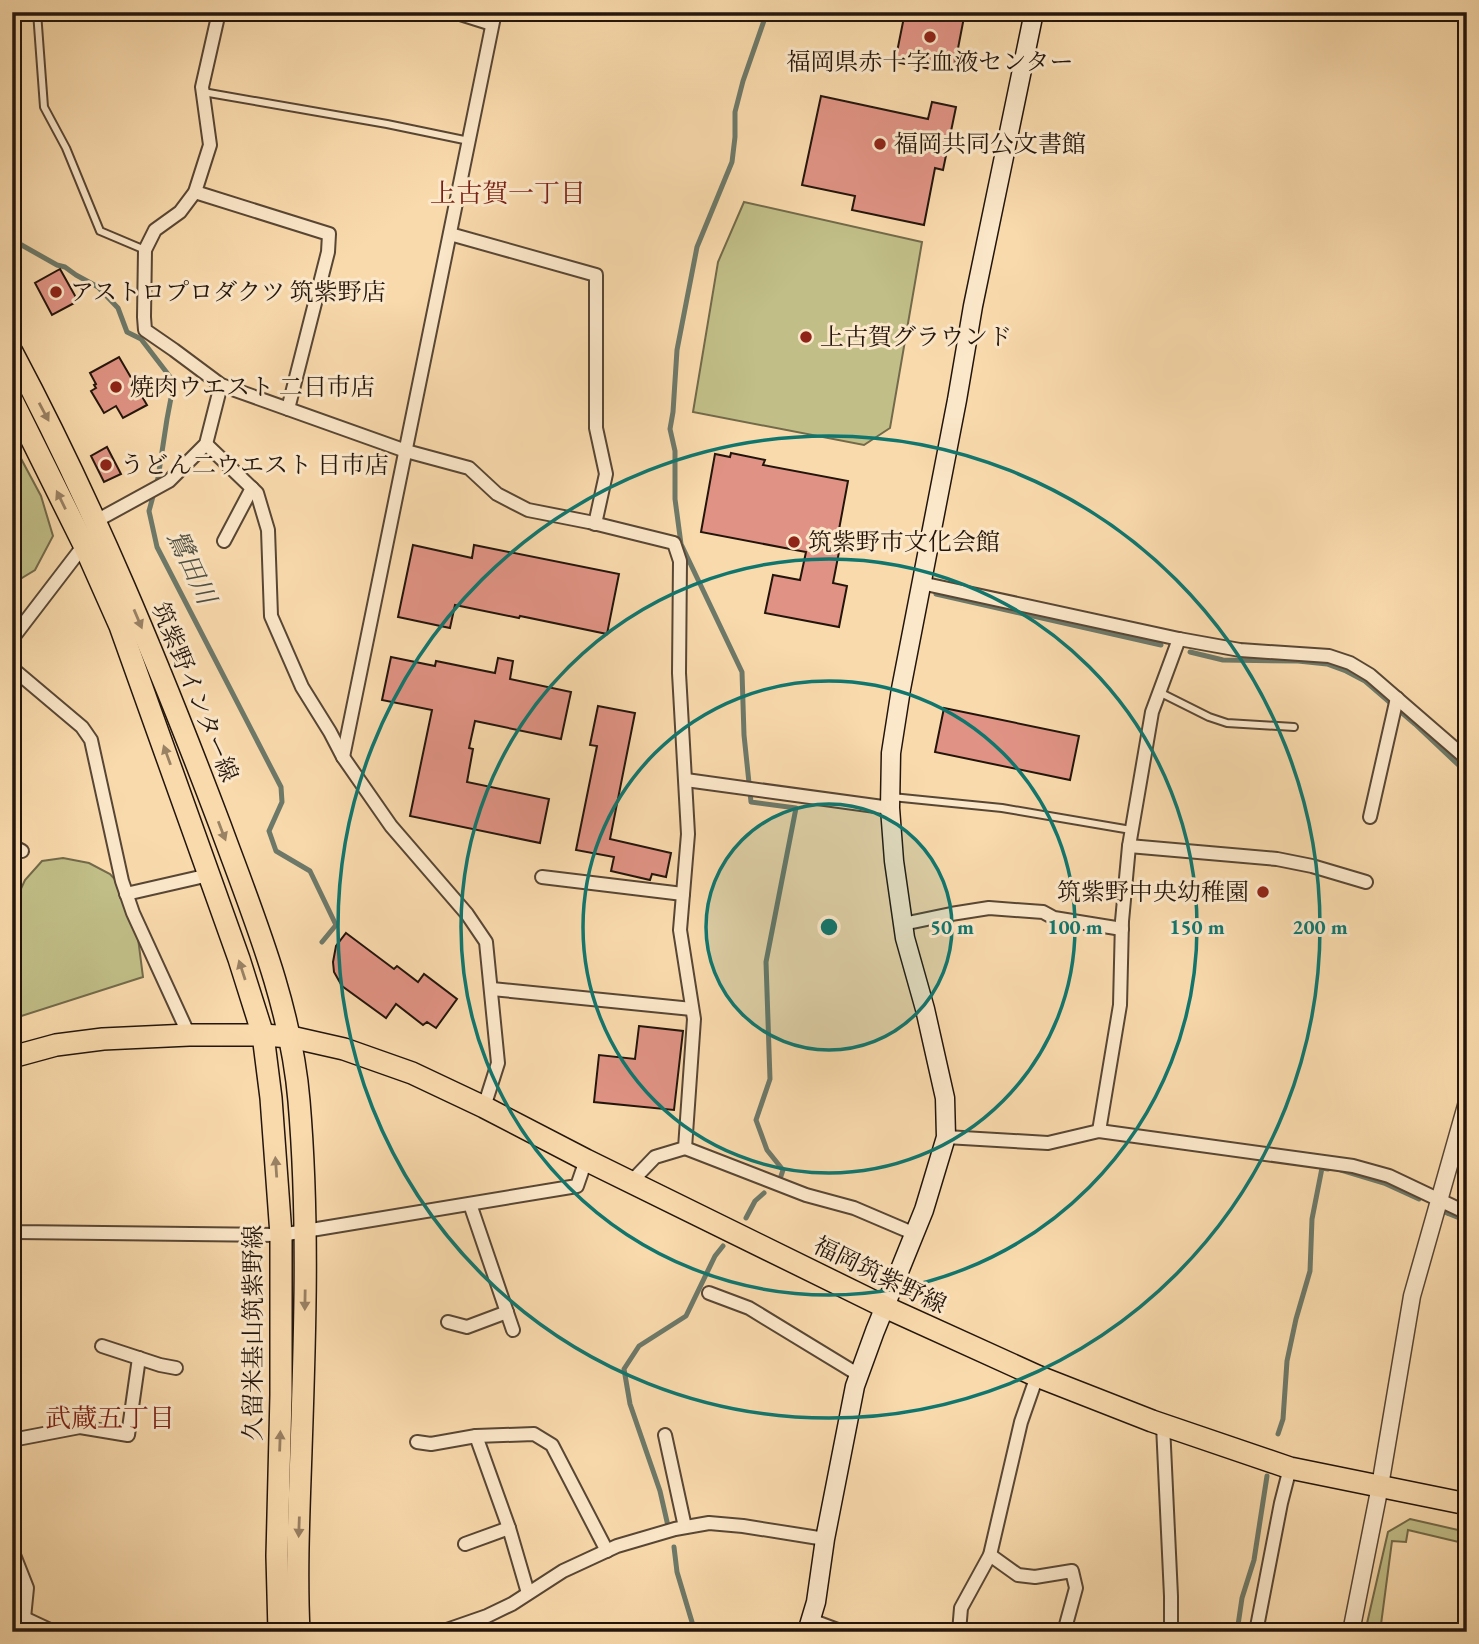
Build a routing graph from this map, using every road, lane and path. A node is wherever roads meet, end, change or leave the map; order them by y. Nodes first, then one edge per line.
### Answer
1 (37, 12) edge
2 (219, 12) edge
3 (454, 12) edge
4 (1034, 12) edge
5 (494, 18) edge
6 (203, 92) junction
7 (469, 141) junction
8 (195, 192) junction
9 (450, 234) junction
10 (145, 250) junction
11 (12, 352) edge
12 (221, 385) junction
13 (12, 400) edge
14 (288, 409) junction
15 (206, 444) junction
16 (406, 451) junction
17 (252, 488) junction
18 (96, 521) junction
19 (595, 524) junction
20 (224, 541) dead end
21 (84, 545) junction
22 (922, 583) junction
23 (12, 639) edge
24 (1179, 639) junction
25 (12, 668) edge
26 (1159, 692) junction
27 (1397, 698) junction
28 (1294, 727) dead end
29 (343, 757) junction
30 (1467, 759) edge
31 (685, 780) junction
32 (890, 803) junction
33 (1370, 817) dead end
34 (1132, 830) junction
35 (1129, 846) junction
36 (209, 875) junction
37 (542, 877) dead end
38 (1366, 882) dead end
39 (126, 894) junction
40 (683, 894) junction
41 (903, 924) junction
42 (1122, 929) junction
43 (492, 989) junction
44 (692, 1009) junction
45 (189, 1035) junction
46 (263, 1035) junction
47 (291, 1037) junction
48 (12, 1057) edge
49 (1467, 1102) edge
50 (484, 1107) junction
51 (1098, 1131) junction
52 (946, 1137) junction
53 (685, 1147) junction
54 (586, 1160) junction
55 (631, 1182) junction
56 (1439, 1201) junction
57 (470, 1204) junction
58 (1467, 1213) edge
59 (12, 1230) edge
60 (306, 1231) junction
61 (915, 1234) junction
62 (281, 1235) junction
63 (709, 1293) dead end
64 (885, 1307) junction
65 (507, 1312) junction
66 (448, 1322) dead end
67 (513, 1330) dead end
68 (102, 1346) dead end
69 (139, 1358) junction
70 (176, 1368) dead end
71 (859, 1375) junction
72 (1037, 1376) junction
73 (1163, 1425) junction
74 (665, 1435) dead end
75 (476, 1436) junction
76 (12, 1440) edge
77 (417, 1442) dead end
78 (1290, 1468) junction
79 (1380, 1486) junction
80 (1467, 1504) edge
81 (685, 1527) junction
82 (509, 1528) junction
83 (825, 1539) junction
84 (466, 1544) dead end
85 (12, 1550) edge
86 (607, 1551) junction
87 (990, 1555) junction
88 (528, 1593) junction
89 (24, 1618) junction
90 (809, 1626) edge
91 (17, 1632) edge
92 (54, 1632) edge
93 (279, 1632) edge
94 (299, 1632) edge
95 (442, 1632) edge
96 (843, 1632) edge
97 (959, 1632) edge
98 (1064, 1632) edge
99 (1171, 1632) edge
100 (1256, 1632) edge
101 (1351, 1632) edge

1 - 10 lane
2 - 6 street
3 - 5 street
4 - 22 main road
5 - 7 street
6 - 7 lane
6 - 8 street
7 - 9 street
8 - 10 street
8 - 14 street
9 - 16 street
9 - 19 street
10 - 12 street
11 -> 18 main road, 筑紫野インター線
12 - 14 street
12 - 15 street
21 -> 13 main road, 筑紫野インター線
14 - 16 street
15 - 17 street
15 - 18 street
16 - 19 street
16 - 29 street
17 - 20 street
17 - 29 street
18 -> 47 main road, 筑紫野インター線
19 - 31 street
21 - 23 street
36 -> 21 main road, 筑紫野インター線
22 - 24 street
22 - 32 main road
24 - 26 street
24 - 27 street
25 - 39 street
26 - 28 lane
26 - 34 street
27 - 30 street
27 - 33 street
29 - 43 street
31 - 32 street
31 - 40 street
32 - 34 lane
32 - 41 main road
34 - 35 street
35 - 38 street
35 - 42 street
36 - 39 street
46 -> 36 main road, 筑紫野インター線
37 - 40 street
39 - 45 street
40 - 44 street
41 - 42 street
41 - 52 main road
42 - 51 street
43 - 44 street
43 - 50 street
44 - 53 street
45 - 46 main road
45 - 48 main road
46 - 47 main road
62 -> 46 main road, 久留米基山筑紫野線
47 - 50 main road, 福岡筑紫野線
47 - 60 main road, 久留米基山筑紫野線
49 - 56 street
50 - 54 main road, 福岡筑紫野線
51 - 52 street
51 - 56 street
52 - 61 main road
53 - 55 street
53 - 61 street
54 - 55 main road, 福岡筑紫野線
54 - 57 street
55 - 64 main road, 福岡筑紫野線
56 - 58 street
56 - 79 street
57 - 60 street
57 - 65 street
59 - 62 street
60 - 62 street
60 -> 94 main road, 久留米基山筑紫野線
61 - 64 main road
93 -> 62 main road, 久留米基山筑紫野線
63 - 71 street
64 - 71 main road
64 - 72 main road, 福岡筑紫野線
65 - 66 street
65 - 67 street
68 - 69 street
69 - 70 street
69 - 76 street
71 - 83 main road
72 - 73 main road, 福岡筑紫野線
72 - 87 street
73 - 78 main road, 福岡筑紫野線
73 - 99 street
74 - 81 street
75 - 77 street
75 - 82 street
75 - 86 street
78 - 79 main road, 福岡筑紫野線
78 - 100 street
79 - 80 main road, 福岡筑紫野線
79 - 101 street
81 - 83 street
81 - 86 street
82 - 84 street
82 - 88 street
83 - 90 main road
85 - 89 street
86 - 88 street
87 - 97 street
87 - 98 street
88 - 95 street
89 - 91 street
89 - 92 street
90 - 96 street

